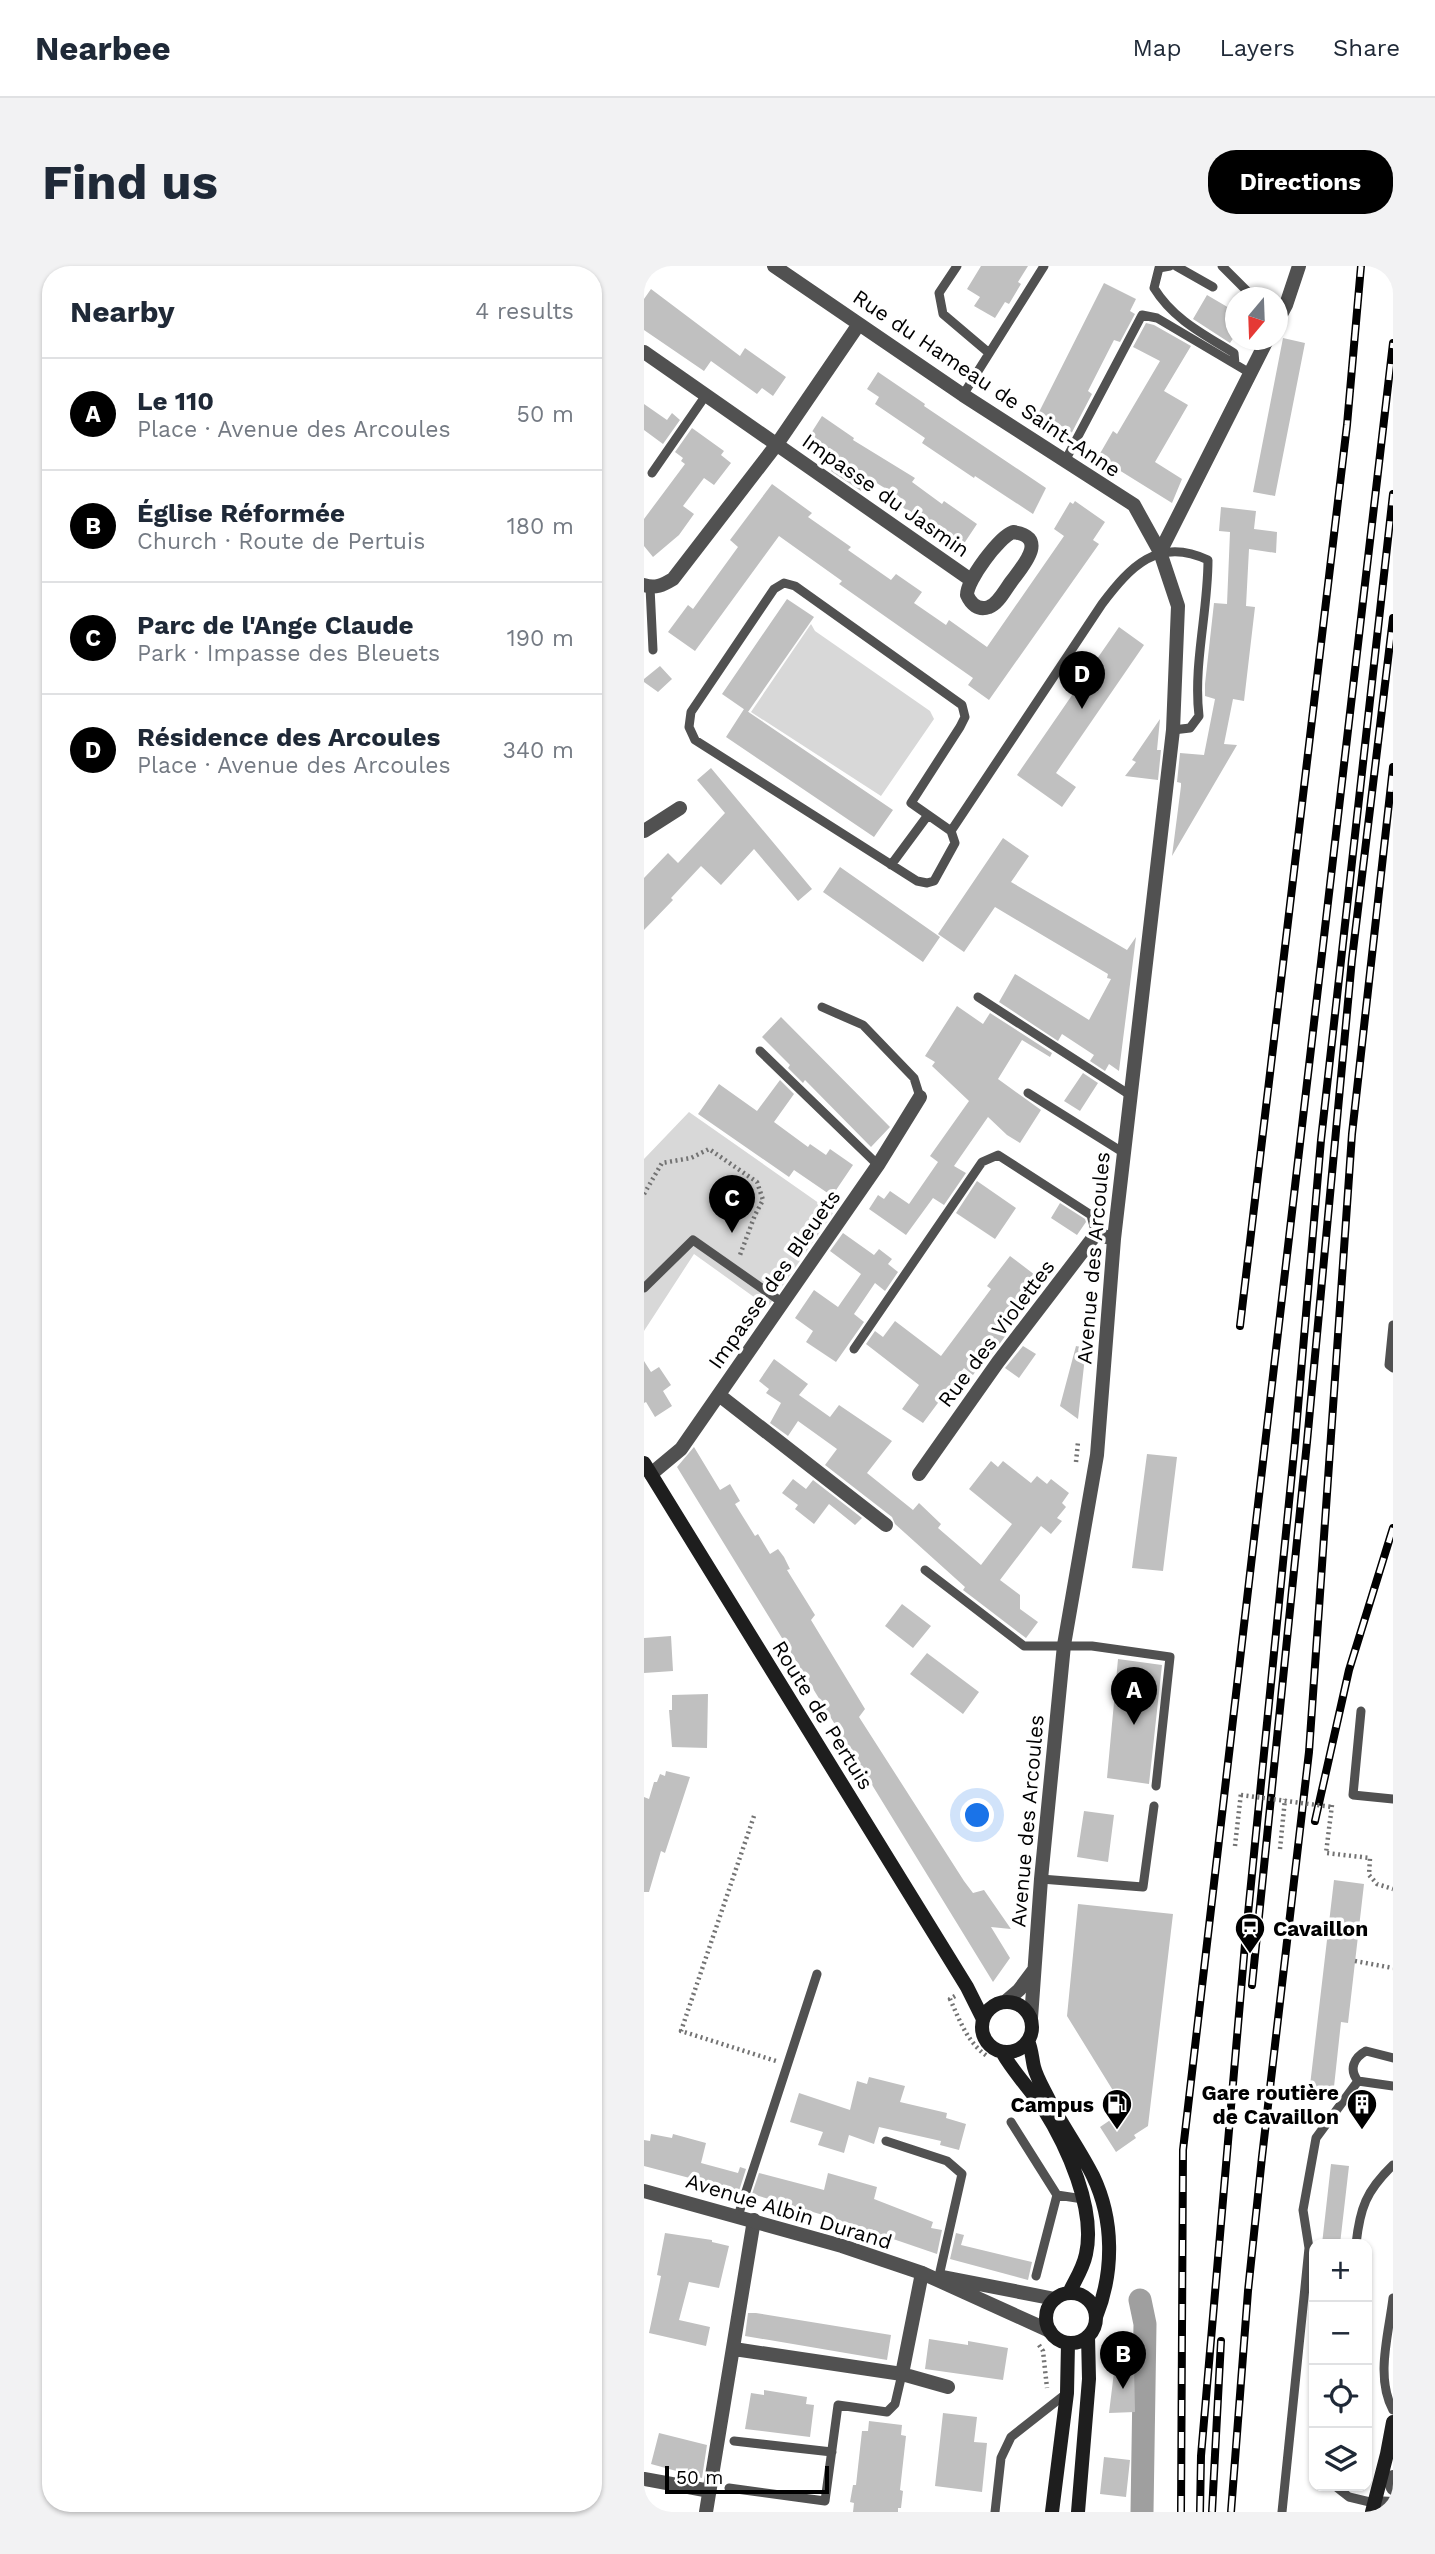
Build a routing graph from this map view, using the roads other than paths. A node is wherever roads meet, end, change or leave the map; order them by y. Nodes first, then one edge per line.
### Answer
1 (774, 266) edge
2 (957, 266) edge
3 (1044, 266) edge
4 (1170, 266) edge
5 (1176, 266) edge
6 (1222, 266) edge
7 (1299, 266) edge
8 (1213, 287) dead end
9 (1243, 287) edge
10 (1288, 293) edge
11 (859, 324) junction
12 (1262, 350) edge
13 (644, 352) edge
14 (989, 353) junction
15 (1236, 364) junction
16 (1250, 373) junction
17 (706, 395) junction
18 (963, 395) junction
19 (777, 444) junction
20 (1065, 461) junction
21 (652, 473) dead end
22 (1160, 552) junction
23 (971, 580) junction
24 (647, 586) edge
25 (653, 650) dead end
26 (1173, 730) junction
27 (680, 808) dead end
28 (928, 815) junction
29 (644, 831) edge
30 (951, 831) junction
31 (891, 865) junction
32 (978, 997) dead end
33 (822, 1007) dead end
34 (760, 1051) dead end
35 (1028, 1093) dead end
36 (1130, 1096) junction
37 (920, 1097) joint
38 (1124, 1153) junction
39 (878, 1165) junction
40 (1096, 1234) junction
41 (1114, 1239) junction
42 (644, 1289) edge
43 (783, 1303) junction
44 (1393, 1325) edge
45 (854, 1349) dead end
46 (1393, 1368) edge
47 (719, 1395) junction
48 (647, 1469) edge
49 (919, 1474) dead end
50 (886, 1525) dead end
51 (925, 1570) dead end
52 (1063, 1645) junction
53 (1361, 1711) dead end
54 (1156, 1786) dead end
55 (1393, 1800) edge
56 (1154, 1806) dead end
57 (1041, 1879) junction
58 (1034, 1970) junction
59 (817, 1974) dead end
60 (967, 1987) junction
61 (1003, 2002) junction
62 (1031, 2018) junction
63 (983, 2019) junction
64 (1028, 2041) junction
65 (1002, 2052) junction
66 (1393, 2058) edge
67 (1358, 2081) junction
68 (1393, 2086) edge
69 (1012, 2122) dead end
70 (886, 2141) dead end
71 (1393, 2165) edge
72 (644, 2193) edge
73 (1057, 2195) junction
74 (1083, 2199) junction
75 (738, 2216) junction
76 (754, 2220) junction
77 (1357, 2239) edge
78 (922, 2273) junction
79 (939, 2276) junction
80 (1036, 2276) dead end
81 (1069, 2293) junction
82 (1393, 2298) edge
83 (1055, 2299) junction
84 (1096, 2317) junction
85 (1050, 2331) junction
86 (1088, 2336) junction
87 (1068, 2343) junction
88 (734, 2349) junction
89 (902, 2374) junction
90 (948, 2386) dead end
91 (1067, 2393) junction
92 (1393, 2410) edge
93 (1393, 2421) edge
94 (734, 2441) dead end
95 (832, 2452) junction
96 (1393, 2477) edge
97 (644, 2479) edge
98 (729, 2488) dead end
99 (1393, 2488) edge
100 (710, 2491) junction
101 (1341, 2491) edge
102 (1393, 2504) edge
103 (1373, 2507) edge
104 (706, 2512) edge
105 (995, 2512) edge
106 (1052, 2512) edge
107 (1078, 2512) edge
108 (1282, 2512) edge

1 - 11 street, Rue du Hameau de Saint-Anne
2 - 14 lane
3 - 14 lane
4 - 15 lane
5 - 8 lane
6 - 9 lane
7 - 10 street
11 - 18 street, Rue du Hameau de Saint-Anne
11 - 19 street
12 - 16 street
13 - 17 street, Impasse du Jasmin
14 - 18 lane
15 - 16 lane
15 - 20 lane
16 - 22 street
17 - 19 street, Impasse du Jasmin
17 - 21 lane
18 - 20 street, Rue du Hameau de Saint-Anne
19 - 23 street, Impasse du Jasmin
19 - 24 street
20 - 22 street, Rue du Hameau de Saint-Anne
22 - 26 street, Avenue des Arcoules
22 - 26 lane
22 - 30 lane
23 - 23 street, Impasse du Jasmin
24 - 25 lane
26 - 36 street, Avenue des Arcoules
27 - 29 street
28 - 30 lane
28 - 31 lane
28 - 31 lane
30 - 31 lane
32 - 36 lane
33 - 37 lane
34 - 39 lane
35 - 38 lane
36 - 38 street, Avenue des Arcoules
37 - 39 street, Impasse des Bleuets
38 - 41 street, Avenue des Arcoules
39 - 43 street, Impasse des Bleuets
40 - 41 street
40 - 45 lane
40 - 49 street, Rue des Violettes
41 - 52 street, Avenue des Arcoules
42 - 43 lane
43 - 47 street, Impasse des Bleuets
44 - 46 lane
47 - 48 street, Impasse des Bleuets
47 - 50 street
48 - 60 main road, Route de Pertuis
51 - 52 lane
52 - 54 lane
52 - 57 street, Avenue des Arcoules
53 - 55 lane
56 - 57 lane
57 - 58 street, Avenue des Arcoules
58 - 61 street
58 - 62 street, Avenue des Arcoules
59 - 75 lane
60 - 61 main road
60 - 63 main road, Route de Pertuis
61 - 62 main road
61 - 63 main road
62 - 64 main road
63 - 65 main road
64 - 65 main road
64 - 84 main road
65 - 74 main road
66 - 67 lane
67 - 68 lane
67 - 108 lane
69 - 73 lane
70 - 79 lane
71 - 77 lane
72 - 75 street, Avenue Albin Durand
73 - 74 lane
73 - 80 lane
74 - 81 main road
75 - 76 street, Avenue Albin Durand
76 - 78 street, Avenue Albin Durand
76 - 88 street
78 - 79 street, Avenue Albin Durand
78 - 85 street, Avenue Albin Durand
78 - 89 street
79 - 83 street, Avenue Albin Durand
81 - 83 main road
81 - 84 main road
82 - 92 lane
83 - 85 main road
84 - 86 main road
85 - 87 main road
86 - 87 main road
86 - 107 main road
87 - 91 main road
88 - 89 street
88 - 100 street
89 - 90 street
89 - 95 lane
91 - 105 lane
91 - 106 main road
93 - 103 main road
94 - 95 lane
95 - 98 lane
96 - 99 street
97 - 100 street
100 - 104 street
101 - 103 lane
102 - 103 street

